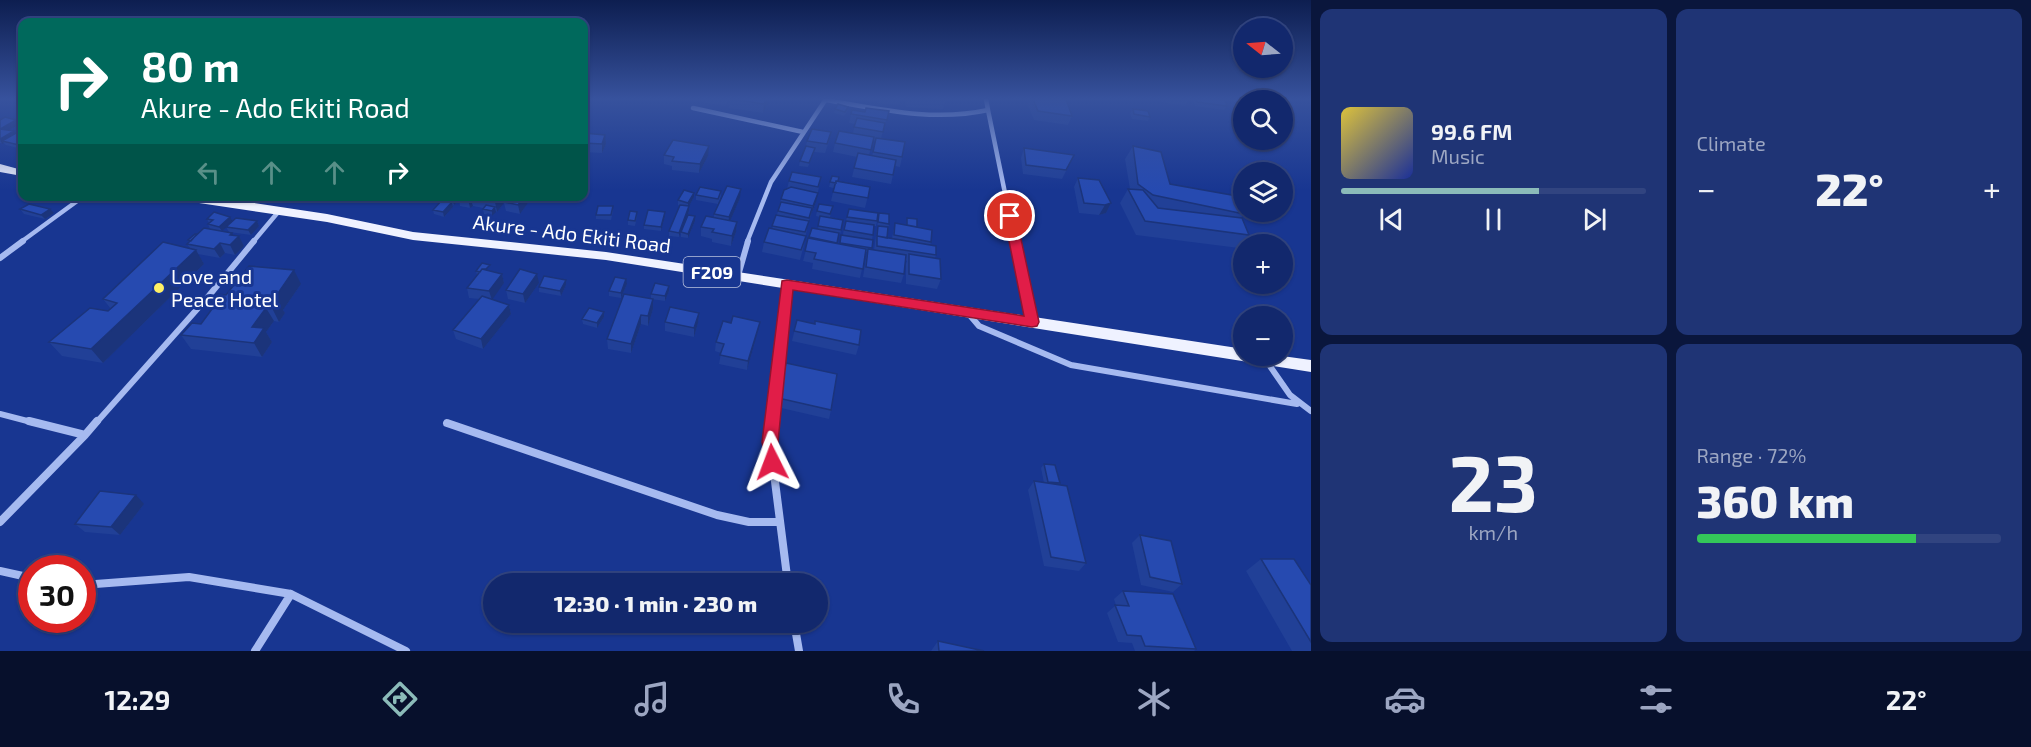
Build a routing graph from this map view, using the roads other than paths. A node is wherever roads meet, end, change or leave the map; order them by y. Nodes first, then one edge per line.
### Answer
1 (791, 129) edge
2 (805, 129) edge
3 (992, 129) edge
4 (803, 132) junction
5 (0, 168) edge
6 (18, 172) edge
7 (77, 201) edge
8 (212, 201) edge
9 (279, 211) junction
10 (0, 258) edge
11 (738, 276) junction
12 (787, 284) junction
13 (968, 313) junction
14 (1032, 322) junction
15 (1233, 353) edge
16 (1293, 363) edge
17 (1270, 366) edge
18 (1311, 366) edge
19 (1297, 404) junction
20 (1311, 411) edge
21 (0, 414) edge
22 (447, 423) dead end
23 (86, 435) junction
24 (0, 522) edge
25 (780, 522) junction
26 (0, 571) edge
27 (787, 573) edge
28 (18, 575) edge
29 (96, 584) edge
30 (291, 594) junction
31 (796, 633) edge
32 (255, 651) edge
33 (406, 651) edge
34 (798, 651) edge

1 - 4 street
2 - 4 street
3 - 14 street
4 - 11 street
5 - 6 main road
7 - 10 street
8 - 9 main road, Akure - Ado Ekiti Road / F209
9 - 11 main road, Akure - Ado Ekiti Road / F209
9 - 23 street
11 - 12 main road, Akure - Ado Ekiti Road / F209
12 - 13 main road, Akure - Ado Ekiti Road / F209
12 - 25 street
13 - 14 main road, Akure - Ado Ekiti Road / F209
13 - 19 street
14 - 15 main road, Akure - Ado Ekiti Road / F209
16 - 18 main road, Akure - Ado Ekiti Road / F209
17 - 19 street
19 - 20 street
21 - 23 street
22 - 25 street
23 - 24 street
25 - 27 street
26 - 28 street
29 - 30 street
30 - 32 street
30 - 33 street
31 - 34 street

